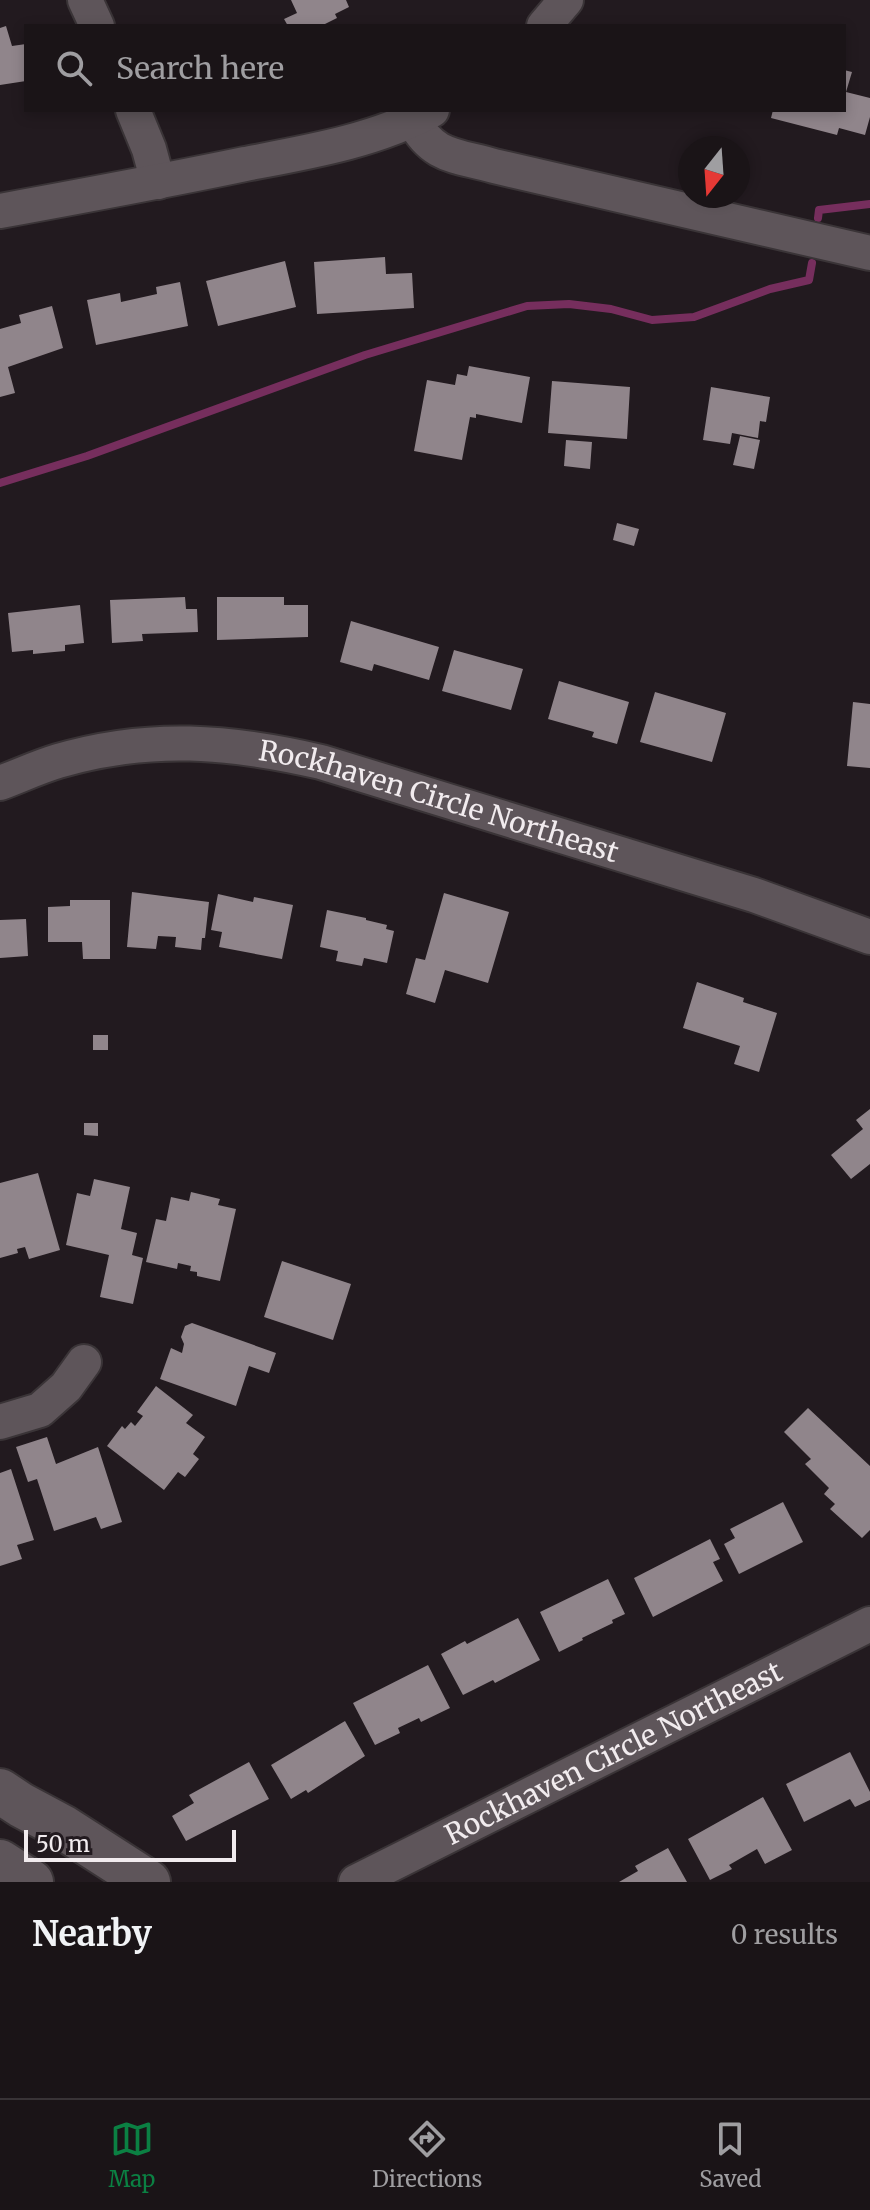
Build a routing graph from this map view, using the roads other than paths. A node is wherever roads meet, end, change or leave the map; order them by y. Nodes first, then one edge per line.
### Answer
1 (85, 0) edge
2 (566, 0) edge
3 (96, 24) edge
4 (546, 24) edge
5 (134, 112) edge
6 (422, 115) edge
7 (158, 182) junction
8 (0, 211) edge
9 (870, 253) edge
10 (0, 783) edge
11 (870, 937) edge
12 (84, 1362) dead end
13 (0, 1422) edge
14 (870, 1624) edge
15 (0, 1791) edge
16 (0, 1862) edge
17 (31, 1882) edge
18 (148, 1882) edge
19 (356, 1882) edge

1 - 3 street
2 - 4 street
5 - 7 street
6 - 7 street
6 - 9 street
7 - 8 street
10 - 11 street, Rockhaven Circle Northeast
12 - 13 street
14 - 19 street, Rockhaven Circle Northeast
15 - 18 main road
16 - 17 main road

